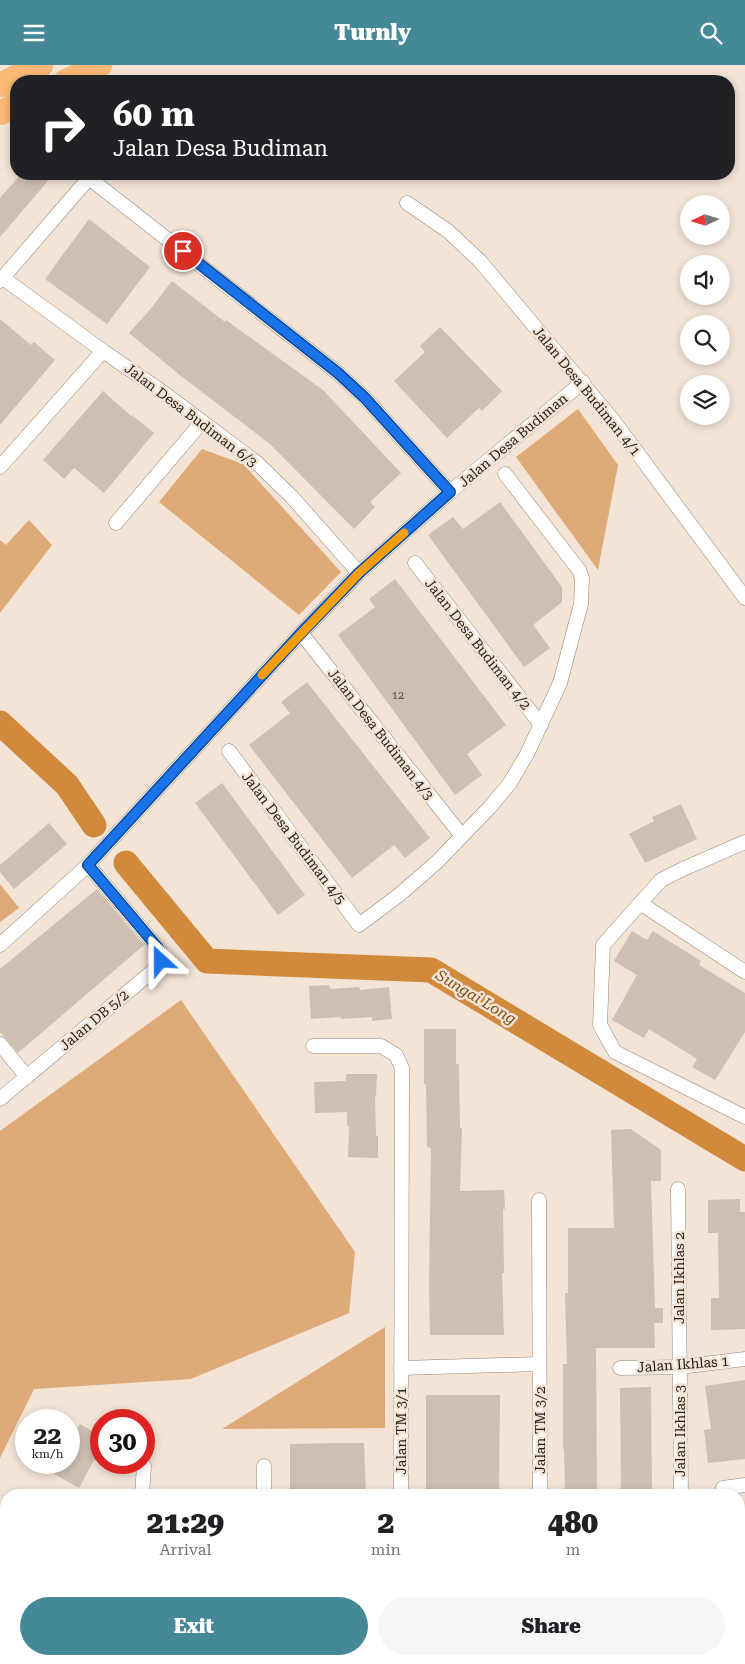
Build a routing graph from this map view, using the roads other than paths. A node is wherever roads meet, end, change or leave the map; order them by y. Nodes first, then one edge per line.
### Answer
1 (42, 65) edge
2 (100, 65) edge
3 (21, 75) edge
4 (79, 75) edge
5 (87, 180) edge
6 (92, 180) edge
7 (407, 203) dead end
8 (2, 280) edge
9 (103, 351) junction
10 (583, 382) junction
11 (202, 422) junction
12 (0, 467) edge
13 (505, 474) dead end
14 (450, 492) junction
15 (116, 523) dead end
16 (415, 563) dead end
17 (359, 573) junction
18 (745, 598) edge
19 (301, 633) junction
20 (541, 725) junction
21 (228, 751) dead end
22 (462, 836) junction
23 (743, 846) edge
24 (88, 865) junction
25 (640, 903) junction
26 (0, 945) edge
27 (745, 972) edge
28 (0, 1044) edge
29 (313, 1046) dead end
30 (27, 1077) junction
31 (0, 1099) edge
32 (745, 1117) edge
33 (678, 1189) dead end
34 (539, 1200) dead end
35 (745, 1359) edge
36 (540, 1364) junction
37 (680, 1367) junction
38 (400, 1368) junction
39 (620, 1368) dead end
40 (264, 1466) dead end
41 (144, 1474) edge
42 (745, 1485) edge
43 (723, 1488) dead end
44 (142, 1489) edge
45 (264, 1489) edge
46 (401, 1489) edge
47 (540, 1489) edge
48 (681, 1489) edge

1 - 3 highway
2 - 4 highway
5 - 8 street
6 - 14 street
7 - 10 street, Jalan Desa Budiman 4/1
8 - 9 street, Jalan Desa Budiman 6/3
9 - 11 street, Jalan Desa Budiman 6/3
9 - 12 street
10 - 14 street, Jalan Desa Budiman
10 - 18 street, Jalan Desa Budiman 4/1
11 - 15 street
11 - 17 street, Jalan Desa Budiman 6/3
13 - 20 street
14 - 17 street, Jalan Desa Budiman
16 - 20 street, Jalan Desa Budiman 4/2
17 - 19 street, Jalan Desa Budiman
19 - 22 street, Jalan Desa Budiman 4/3
19 - 24 street, Jalan Desa Budiman
20 - 22 street
21 - 22 street, Jalan Desa Budiman 4/5
23 - 25 street
24 - 26 street, Jalan Desa Budiman
24 - 30 street, Jalan DB 5/2
25 - 27 street
25 - 32 street
28 - 30 street
29 - 38 street, Jalan TM 3/1
30 - 31 street, Jalan DB 5/2
33 - 37 street, Jalan Ikhlas 2
34 - 36 street, Jalan TM 3/2
35 - 37 street, Jalan Ikhlas 1
36 - 38 street
36 - 47 street, Jalan TM 3/2
37 - 39 street, Jalan Ikhlas 1
37 - 48 street, Jalan Ikhlas 3
38 - 46 street, Jalan TM 3/1
40 - 45 street
41 - 44 street
42 - 43 street

